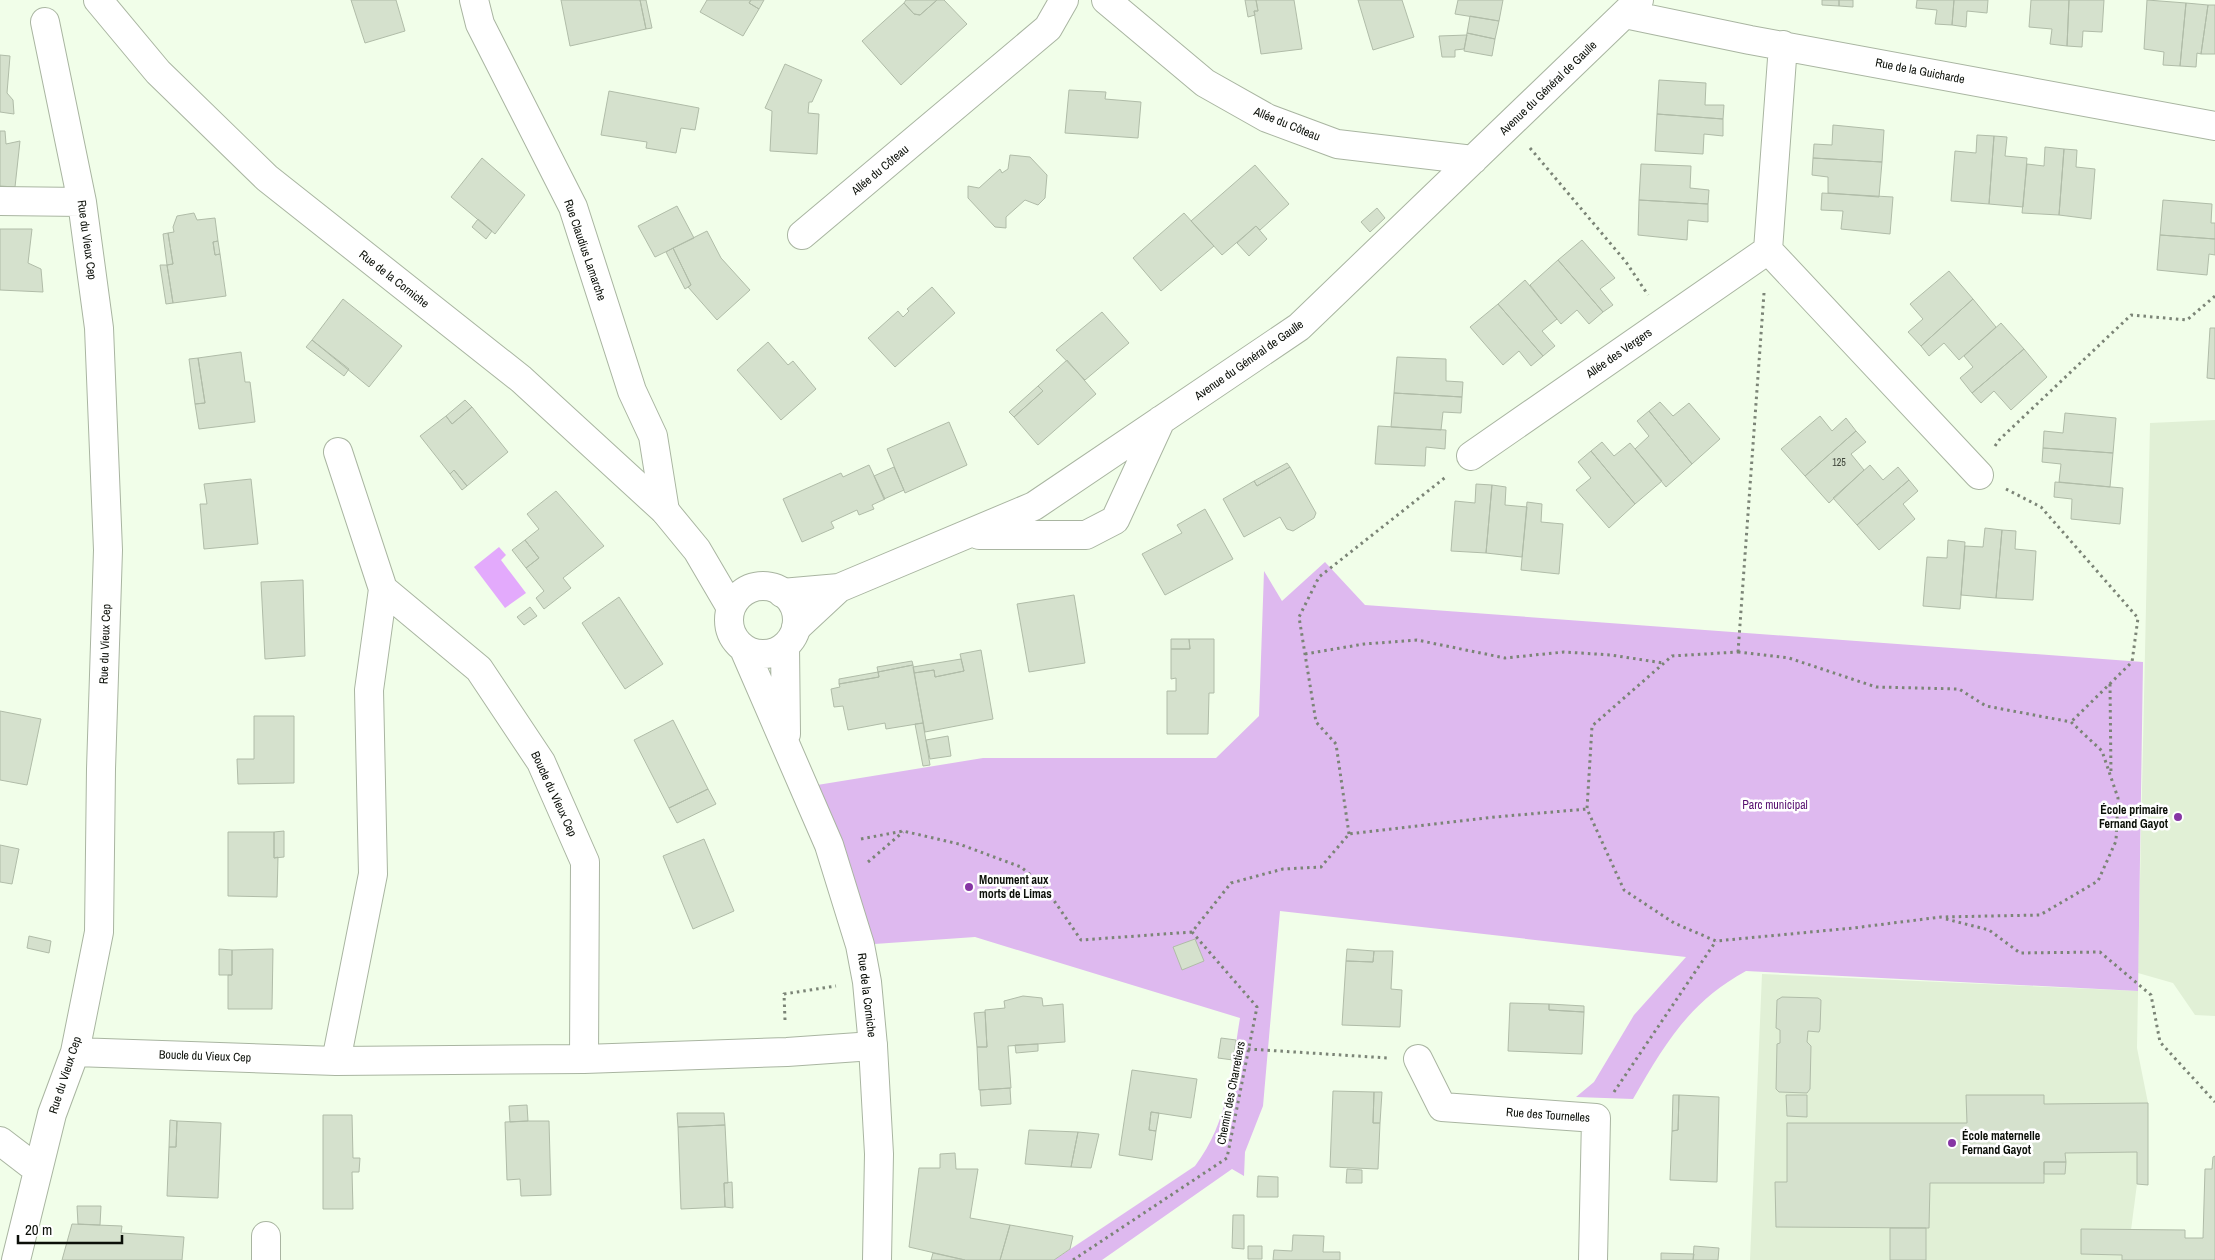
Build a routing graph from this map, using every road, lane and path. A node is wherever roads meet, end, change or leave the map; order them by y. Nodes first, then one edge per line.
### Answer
1 (98, 0) edge
2 (474, 0) edge
3 (1064, 0) edge
4 (1106, 0) edge
5 (1632, 7) edge
6 (45, 22) dead end
7 (1783, 46) junction
8 (1510, 125) junction
9 (2215, 126) edge
10 (1473, 160) junction
11 (0, 201) edge
12 (82, 202) junction
13 (802, 235) dead end
14 (1768, 250) junction
15 (2215, 296) edge
16 (1666, 321) junction
17 (1161, 420) junction
18 (338, 452) dead end
19 (1471, 456) joint
20 (1979, 476) junction
21 (664, 511) junction
22 (965, 535) junction
23 (697, 550) junction
24 (756, 587) junction
25 (839, 588) junction
26 (383, 589) junction
27 (782, 593) junction
28 (731, 608) junction
29 (790, 637) junction
30 (744, 649) junction
31 (1738, 652) junction
32 (1305, 654) junction
33 (1664, 664) junction
34 (2110, 683) junction
35 (2071, 722) junction
36 (786, 743) junction
37 (2111, 778) junction
38 (1587, 809) junction
39 (903, 831) junction
40 (1349, 834) junction
41 (829, 845) junction
42 (838, 874) junction
43 (1941, 917) junction
44 (1192, 932) junction
45 (1716, 941) junction
46 (867, 982) junction
47 (873, 1046) junction
48 (1248, 1049) junction
49 (74, 1052) junction
50 (786, 1052) junction
51 (1389, 1058) dead end
52 (584, 1059) junction
53 (1418, 1060) dead end
54 (336, 1061) junction
55 (2215, 1102) edge
56 (1596, 1118) junction
57 (0, 1141) edge
58 (38, 1170) junction
59 (16, 1260) edge
60 (877, 1260) edge
61 (1073, 1260) edge
62 (1593, 1260) edge

1 - 21 street, Rue de la Corniche
2 - 21 street, Rue Claudius Lamarche
3 - 13 street, Allée du Côteau
4 - 10 street, Allée du Côteau
5 - 7 street, Rue de la Guicharde
5 - 8 street, Avenue du Général de Gaulle
6 - 12 street, Rue du Vieux Cep
7 - 9 street, Rue de la Guicharde
7 - 14 street
8 - 10 street, Avenue du Général de Gaulle
8 - 16 path
10 - 17 street, Avenue du Général de Gaulle
11 - 12 street
12 - 49 street, Rue du Vieux Cep
14 - 16 street, Allée des Vergers
14 - 20 street
14 - 31 path
15 - 20 path
16 - 19 street, Allée des Vergers
17 - 22 street, Avenue du Général de Gaulle
17 - 22 street
18 - 26 street
19 - 32 path
20 - 34 path
21 - 23 street, Rue de la Corniche
22 - 25 street, Avenue du Général de Gaulle
23 - 24 street, Rue de la Corniche
23 - 28 street, Rue de la Corniche
24 - 27 street, Rue de la Corniche
24 - 28 street
25 - 27 street, Avenue du Général de Gaulle
25 - 29 street, Avenue du Général de Gaulle
26 - 52 street, Boucle du Vieux Cep
26 - 54 street
27 - 29 street, Rue de la Corniche
28 - 30 street, Rue de la Corniche
29 - 30 street
29 - 36 street, Rue de la Corniche
30 - 36 street, Rue de la Corniche
31 - 33 path
31 - 35 path
32 - 33 path
32 - 40 path
33 - 38 path
34 - 35 path
34 - 37 path
35 - 37 path
36 - 41 street, Rue de la Corniche
37 - 43 path
38 - 40 path
38 - 45 path
39 - 41 path
39 - 42 path
39 - 44 path
40 - 44 path
41 - 42 street, Rue de la Corniche
42 - 46 street, Rue de la Corniche
43 - 45 path
43 - 55 path
44 - 48 path, Chemin des Charretiers
45 - 56 path
46 - 47 street, Rue de la Corniche
46 - 50 path
47 - 50 street, Boucle du Vieux Cep
47 - 60 street, Rue de la Corniche
48 - 51 path
48 - 61 path, Chemin des Charretiers
49 - 54 street, Boucle du Vieux Cep
49 - 58 street, Rue du Vieux Cep
50 - 52 street, Boucle du Vieux Cep
52 - 54 street, Boucle du Vieux Cep
53 - 56 street, Rue des Tournelles
56 - 62 street, Rue des Tournelles
57 - 58 street
58 - 59 street, Rue du Vieux Cep

